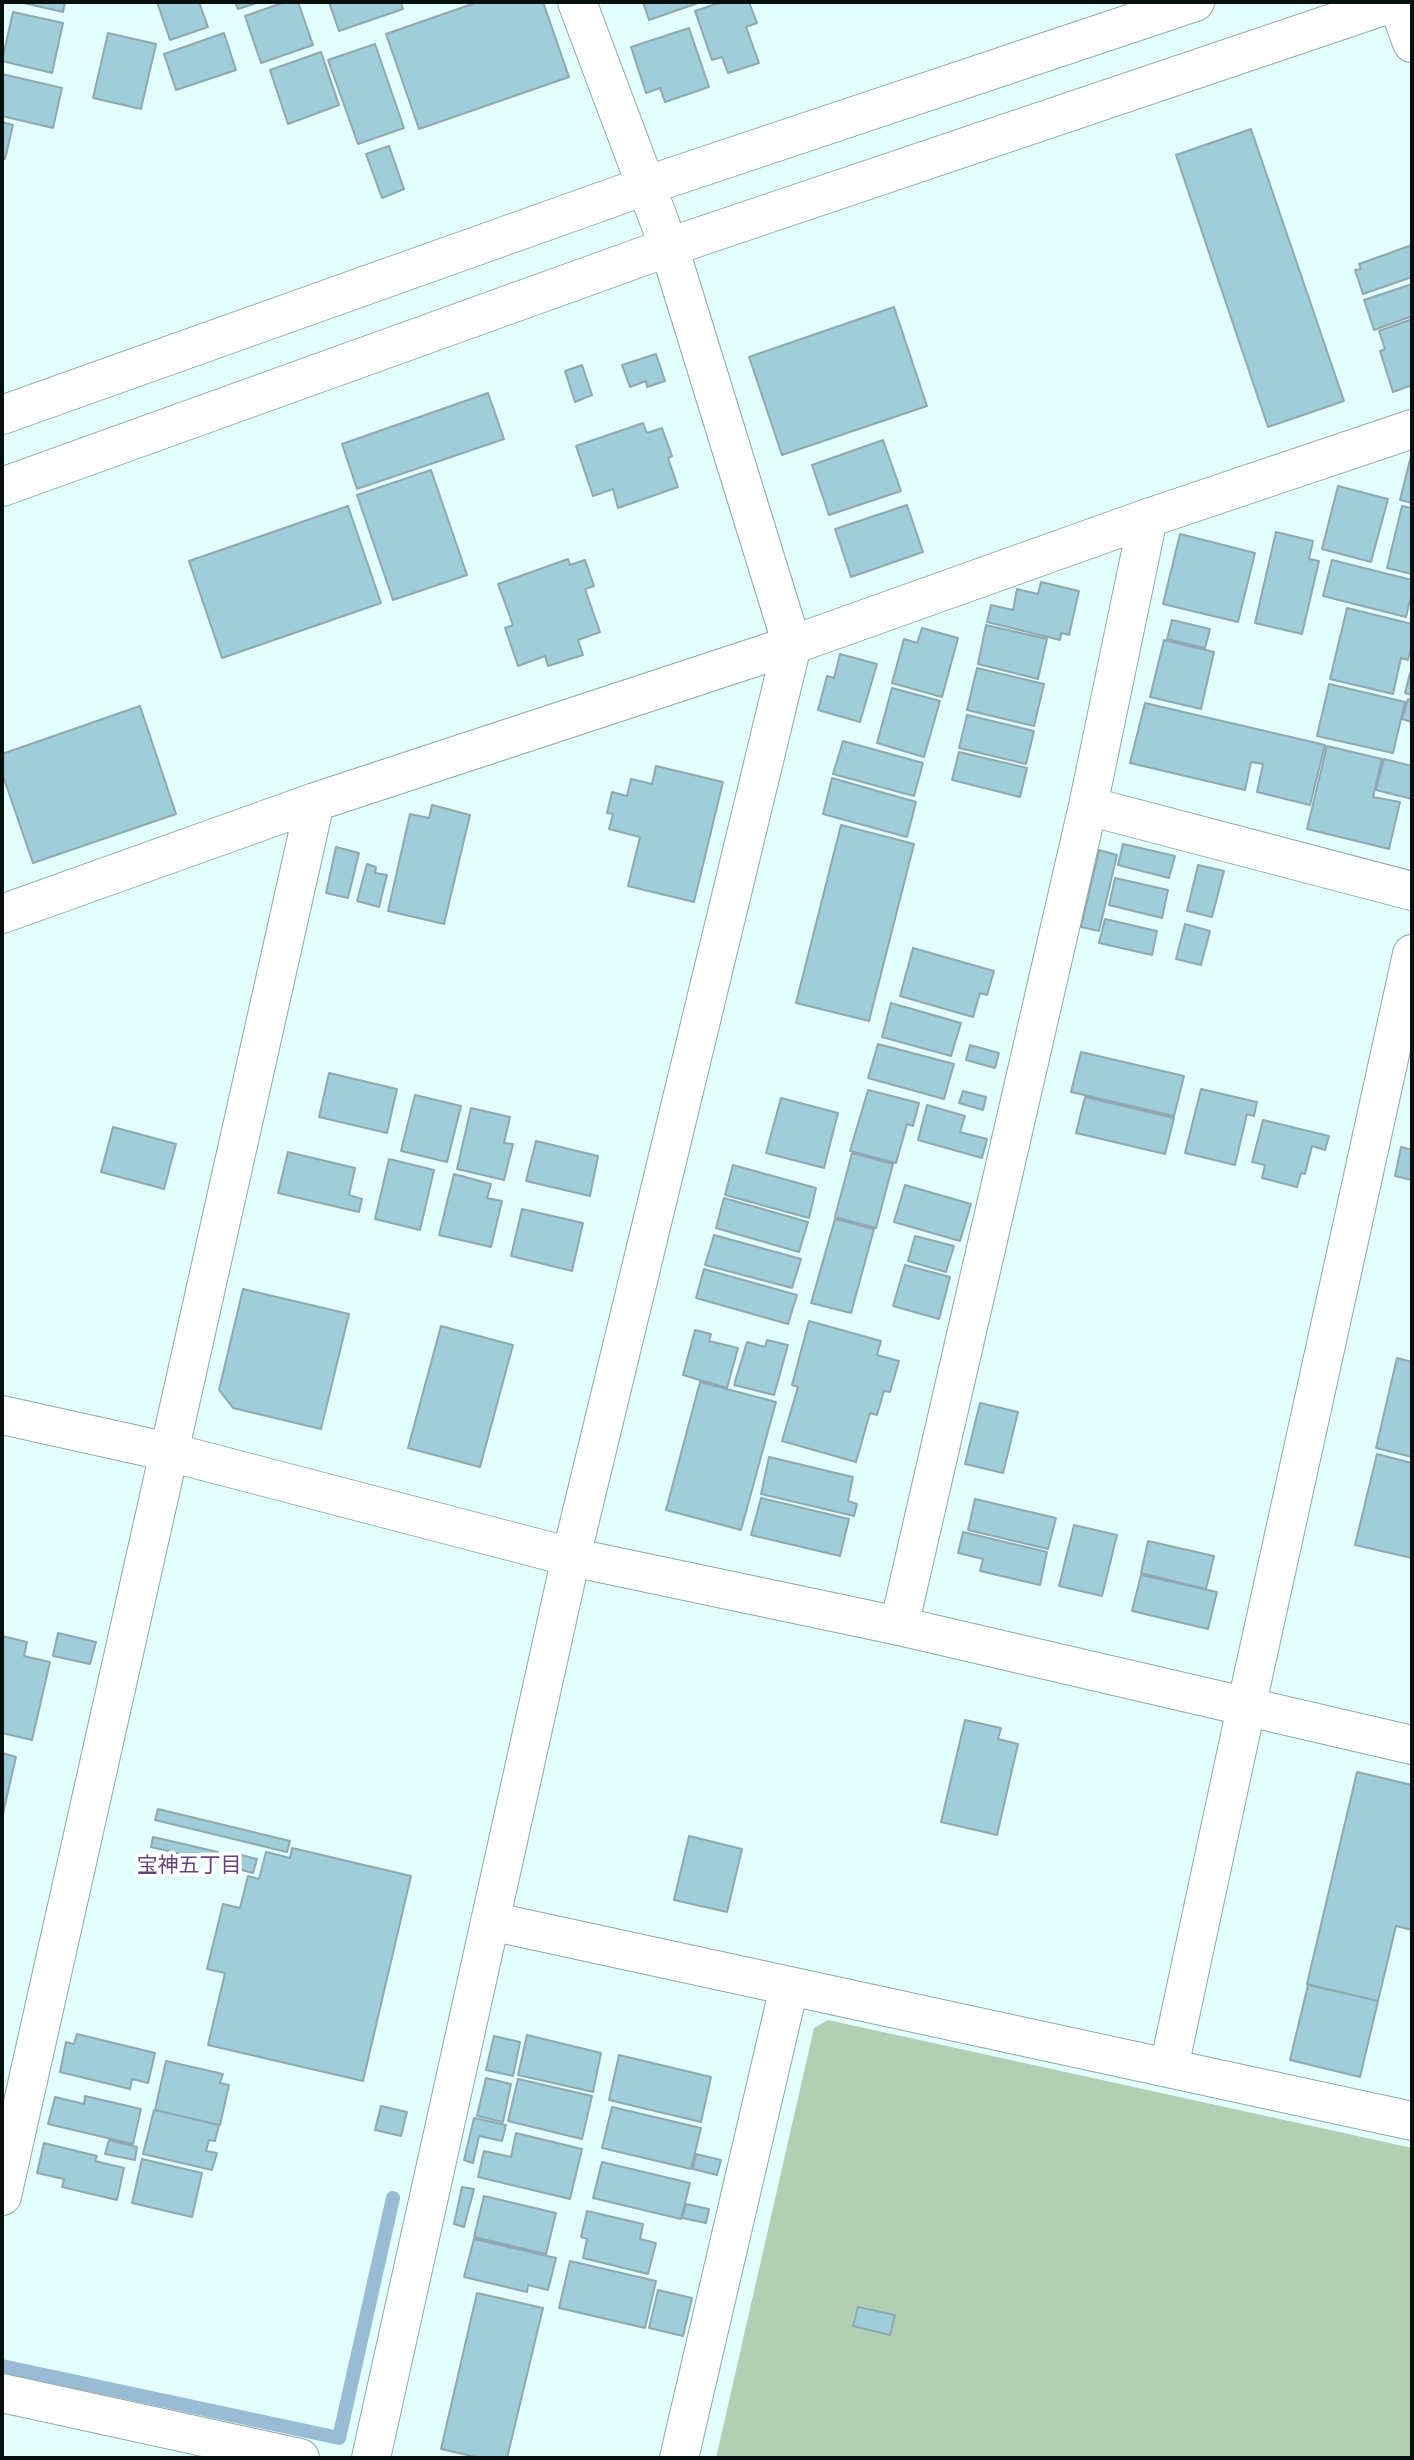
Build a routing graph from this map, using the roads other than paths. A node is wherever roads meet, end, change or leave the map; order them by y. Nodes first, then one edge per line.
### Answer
1 (577, 2) edge
2 (1195, 2) edge
3 (1396, 2) edge
4 (1412, 43) edge
5 (645, 186) junction
6 (669, 247) junction
7 (2, 415) edge
8 (1412, 429) edge
9 (2, 487) edge
10 (1148, 518) junction
11 (792, 645) junction
12 (315, 802) junction
13 (1088, 806) junction
14 (1412, 891) edge
15 (2, 914) edge
16 (1412, 954) edge
17 (2, 1415) edge
18 (169, 1452) junction
19 (571, 1557) junction
20 (900, 1626) junction
21 (1246, 1708) junction
22 (1412, 1745) edge
23 (491, 1921) junction
24 (789, 1987) junction
25 (1169, 2067) junction
26 (1412, 2121) edge
27 (2, 2196) edge
28 (2, 2393) edge
29 (300, 2458) edge
30 (371, 2458) edge
31 (679, 2458) edge

1 - 5 street
2 - 5 street
3 - 4 street
3 - 6 street
5 - 6 street
5 - 7 street
6 - 9 street
6 - 11 street
8 - 10 street
10 - 11 street
10 - 13 street
11 - 12 street
11 - 19 street
12 - 15 street
12 - 18 street
13 - 14 street
13 - 20 street
16 - 21 street
17 - 18 street
18 - 19 street
18 - 27 street
19 - 20 street
19 - 23 street
20 - 21 street
21 - 22 street
21 - 25 street
23 - 24 street
23 - 30 street
24 - 25 street
24 - 31 street
25 - 26 street
28 - 29 street

